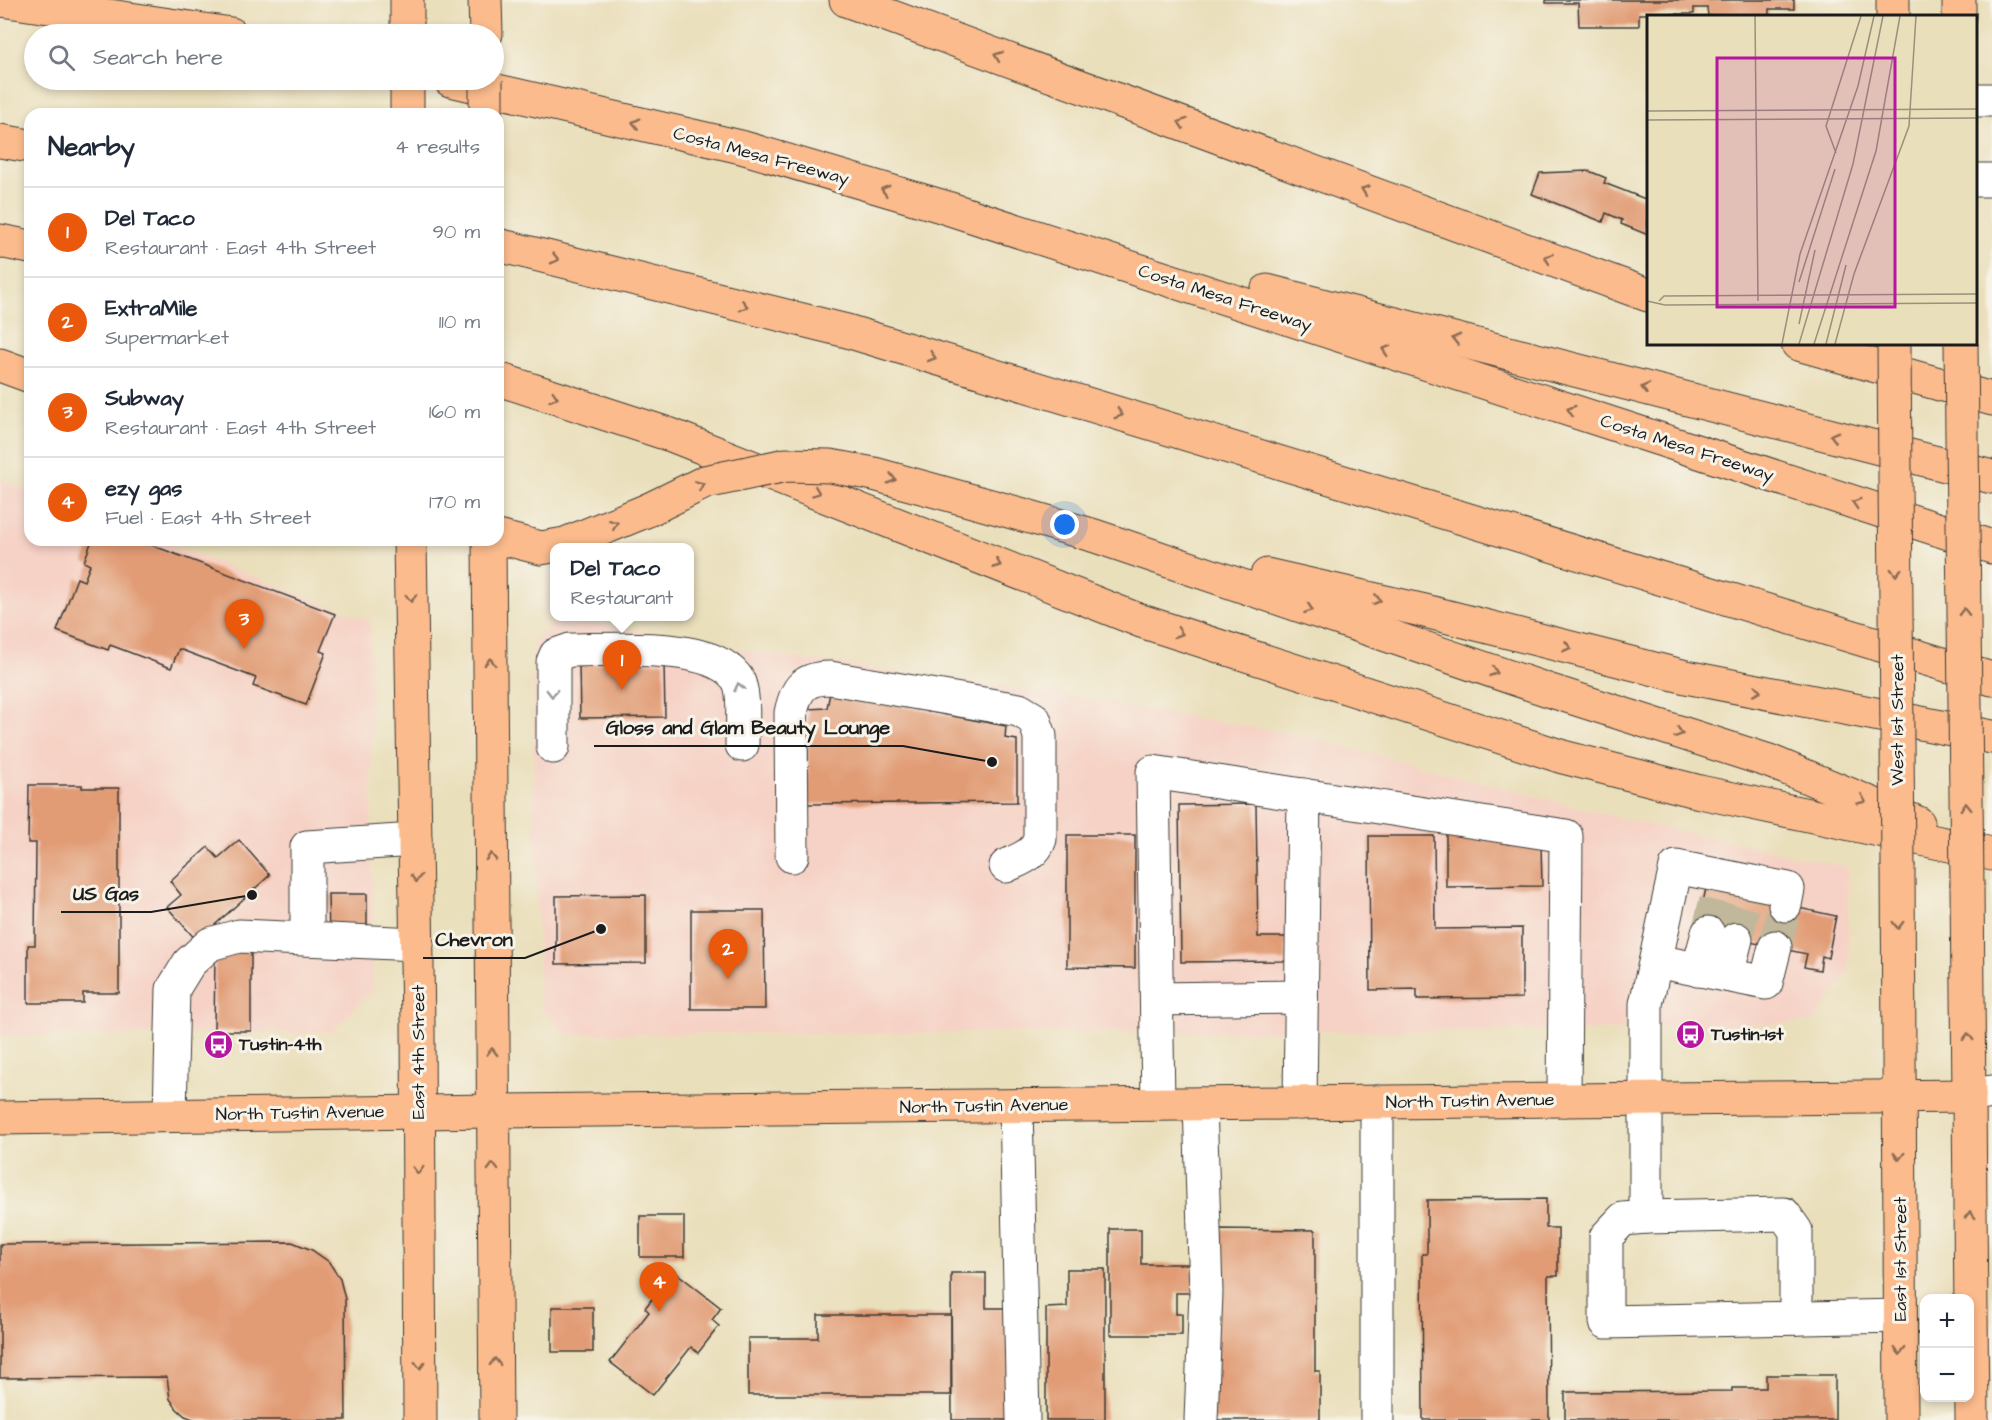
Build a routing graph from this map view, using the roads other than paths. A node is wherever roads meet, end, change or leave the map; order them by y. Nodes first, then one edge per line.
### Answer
1 (1, 0) edge
2 (407, 0) edge
3 (485, 0) edge
4 (846, 0) edge
5 (163, 24) edge
6 (407, 24) edge
7 (486, 24) edge
8 (407, 90) edge
9 (486, 90) edge
10 (493, 90) edge
11 (407, 108) edge
12 (486, 108) edge
13 (0, 141) edge
14 (24, 145) edge
15 (941, 206) junction
16 (0, 241) edge
17 (504, 246) edge
18 (24, 247) edge
19 (1647, 295) edge
20 (1802, 345) edge
21 (1894, 345) edge
22 (1961, 345) edge
23 (0, 365) edge
24 (24, 374) edge
25 (504, 381) edge
26 (1992, 399) edge
27 (1992, 477) edge
28 (1095, 536) junction
29 (504, 538) edge
30 (568, 543) edge
31 (410, 546) edge
32 (489, 546) edge
33 (550, 547) edge
34 (1992, 547) edge
35 (1992, 679) edge
36 (1992, 737) edge
37 (742, 745) dead end
38 (553, 747) dead end
39 (1304, 795) junction
40 (415, 840) junction
41 (1992, 854) edge
42 (792, 856) dead end
43 (1006, 866) dead end
44 (1785, 905) dead end
45 (1722, 936) tunnel mouth
46 (307, 939) junction
47 (417, 944) junction
48 (1775, 947) tunnel mouth
49 (1656, 961) junction
50 (1713, 972) junction
51 (1302, 997) junction
52 (1156, 999) junction
53 (1980, 1094) edge
54 (1899, 1097) junction
55 (1564, 1100) junction
56 (1646, 1100) junction
57 (1377, 1102) junction
58 (1300, 1103) junction
59 (1158, 1104) junction
60 (1200, 1104) junction
61 (1016, 1106) junction
62 (492, 1111) junction
63 (418, 1112) junction
64 (170, 1115) junction
65 (0, 1118) edge
66 (1646, 1217) junction
67 (1981, 1259) edge
68 (1900, 1316) junction
69 (1796, 1318) junction
70 (420, 1420) edge
71 (496, 1420) edge
72 (1023, 1420) edge
73 (1201, 1420) edge
74 (1377, 1420) edge
75 (1901, 1420) edge
76 (1972, 1420) edge

1 - 5 main road
2 - 6 main road
3 - 7 main road
19 -> 4 main road
8 - 11 main road
9 - 12 main road, bridge
15 -> 10 main road, Costa Mesa Freeway
13 - 14 main road
27 -> 15 main road
34 -> 15 main road, Costa Mesa Freeway
16 - 18 main road
17 -> 35 main road
20 - 26 main road
21 -> 54 main road, West 1st Street, bridge
53 -> 22 main road, bridge
23 - 24 main road
25 -> 41 main road
30 -> 28 main road, bridge
28 -> 36 main road
28 -> 41 main road
29 -> 33 main road, bridge
31 -> 40 main road, East 4th Street
62 -> 32 main road
37 -> 38 lane
39 - 51 lane
39 - 52 lane
39 - 55 lane
40 - 46 lane
40 -> 47 main road, East 4th Street
42 - 43 lane
44 - 49 lane
45 - 50 lane
46 - 47 lane
46 - 64 lane
47 - 63 main road, East 4th Street
48 - 50 lane
49 - 50 lane
49 - 56 lane
51 - 52 lane
51 - 58 lane
52 - 59 lane
53 - 54 main road, North Tustin Avenue
67 -> 53 main road
54 - 56 main road, North Tustin Avenue
54 -> 68 main road, East 1st Street
55 - 56 main road, North Tustin Avenue
55 - 57 main road, North Tustin Avenue
56 - 66 lane
57 - 58 main road, North Tustin Avenue
57 - 74 lane
58 - 60 main road, North Tustin Avenue
59 - 60 main road, North Tustin Avenue
59 - 61 main road, North Tustin Avenue
60 - 73 lane
61 - 62 main road, North Tustin Avenue
61 - 72 lane
62 - 63 main road, North Tustin Avenue
71 -> 62 main road
63 - 64 main road, North Tustin Avenue
63 -> 70 main road, East 4th Street
64 - 65 main road, North Tustin Avenue
66 - 69 lane
66 - 69 lane
67 - 76 main road
68 - 69 lane
68 -> 75 main road, East 1st Street

